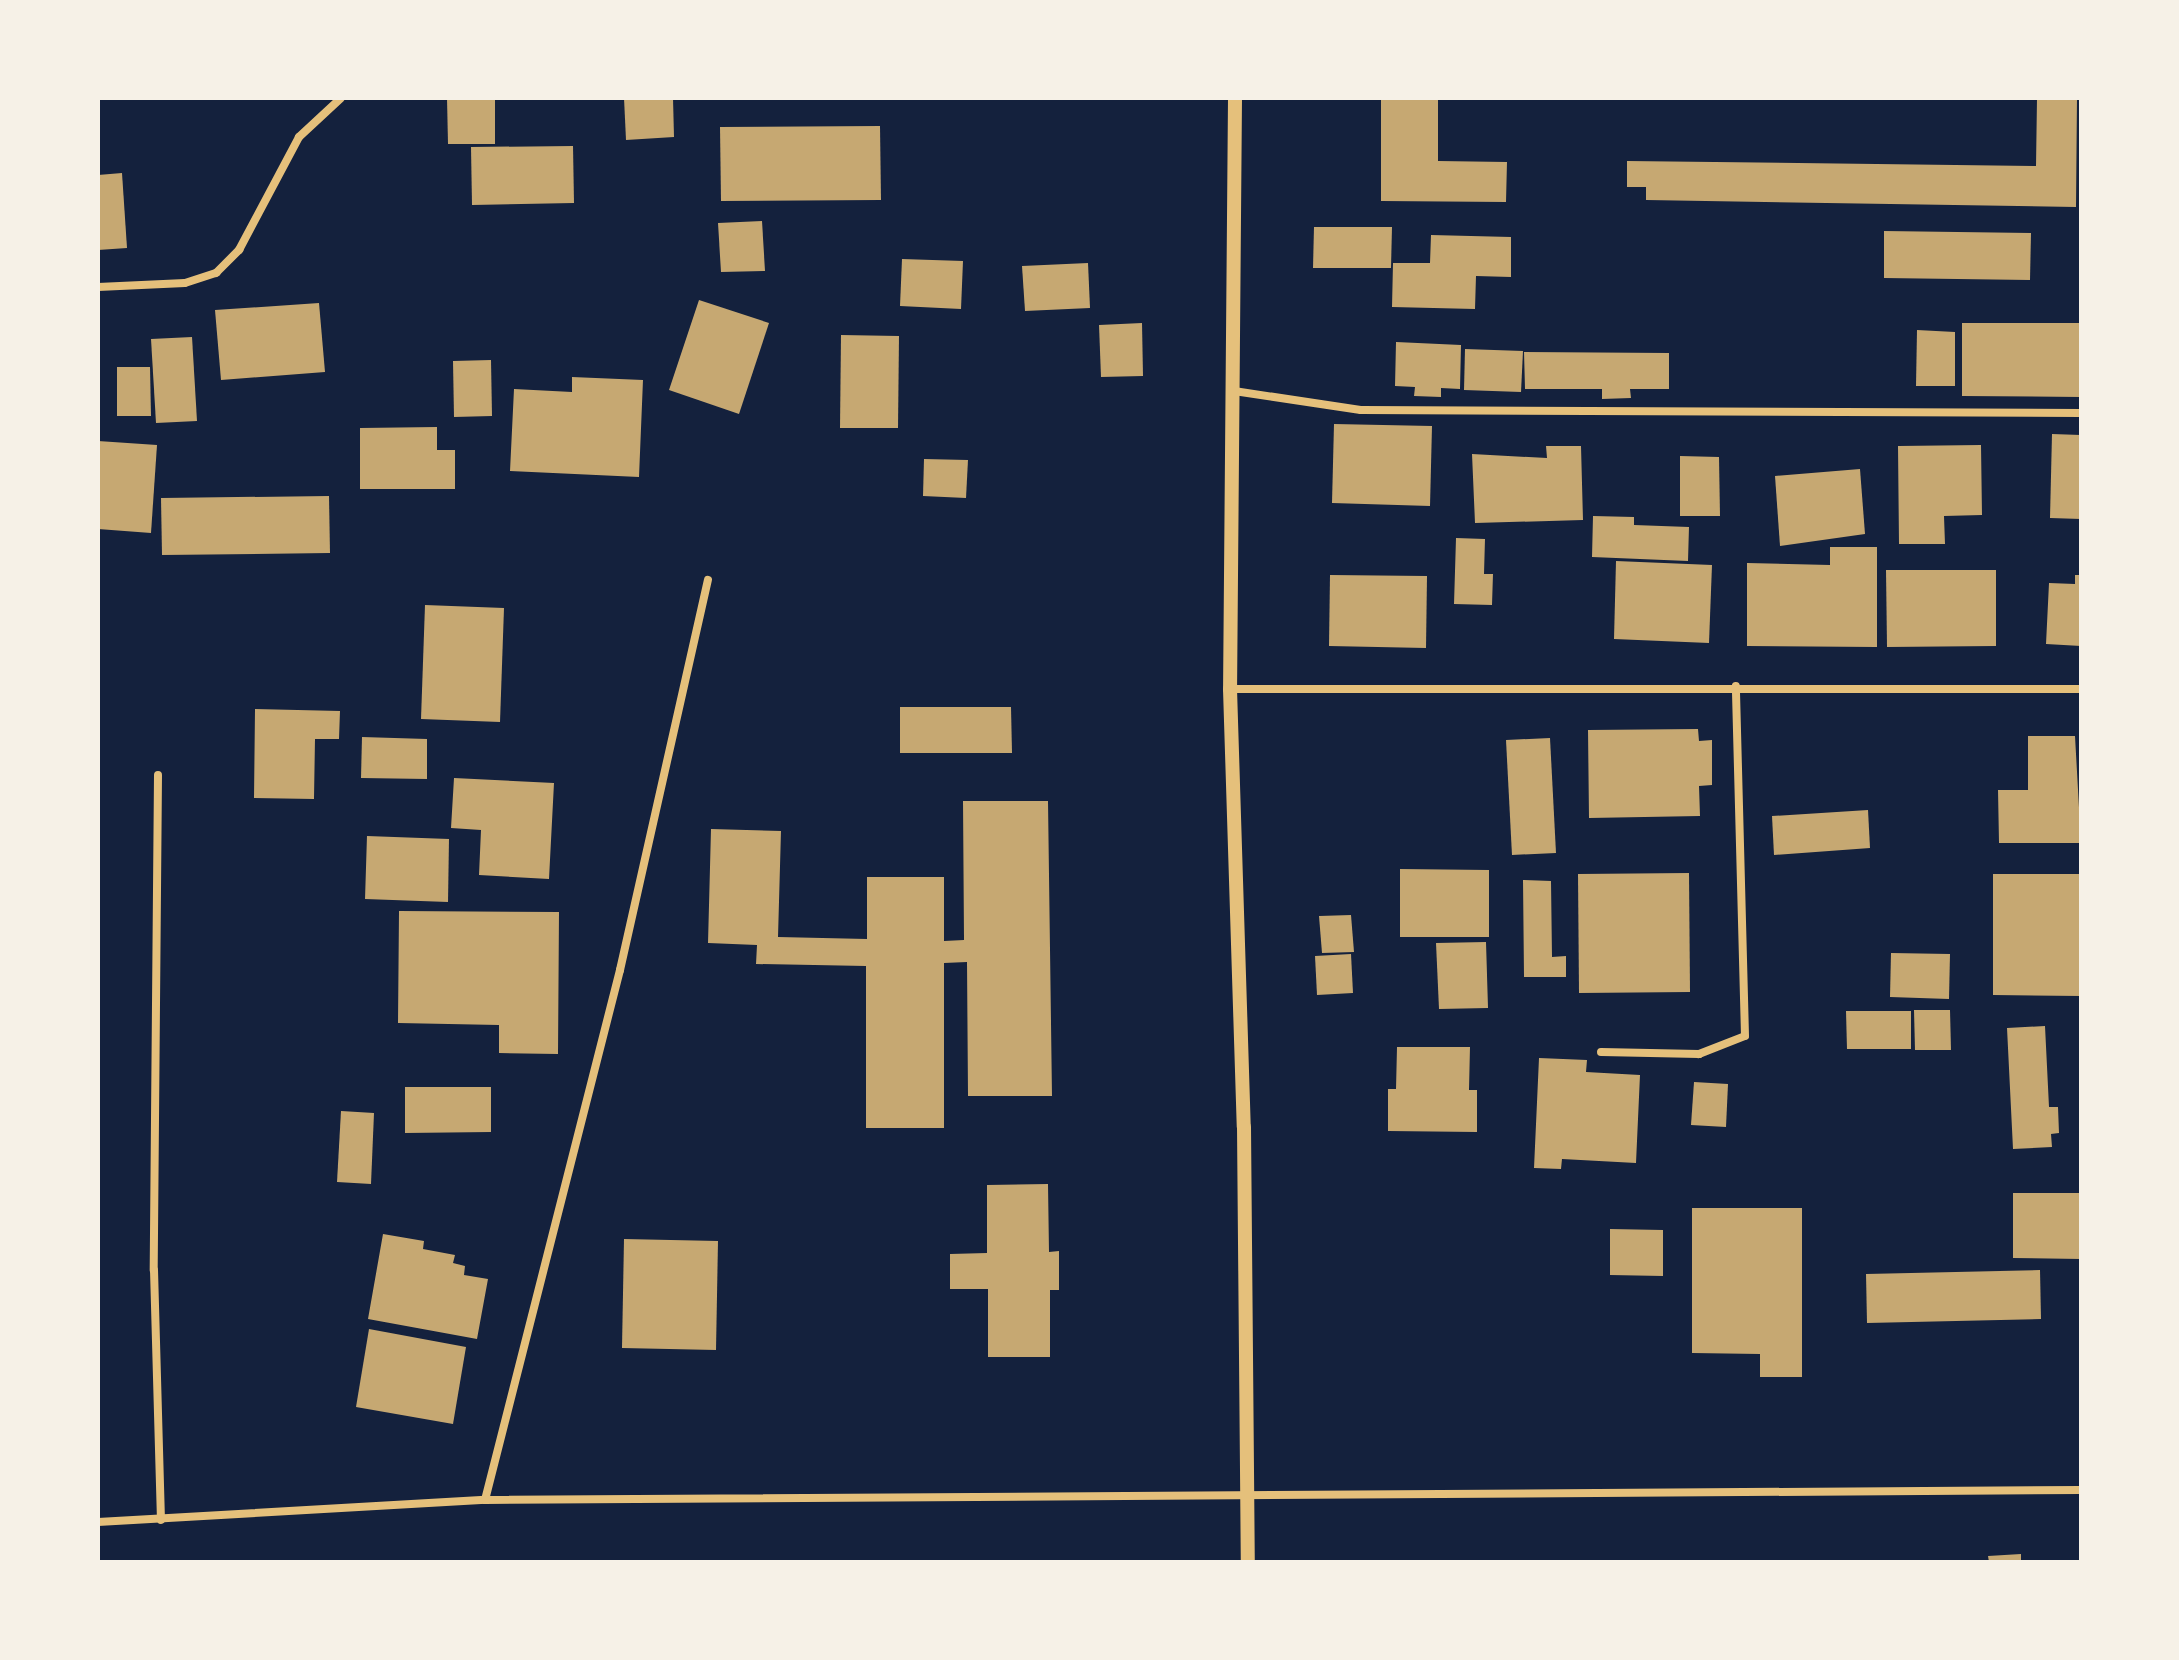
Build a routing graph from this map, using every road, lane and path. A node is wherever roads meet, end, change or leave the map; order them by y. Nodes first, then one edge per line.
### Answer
1 (341, 98) edge
2 (1235, 98) edge
3 (98, 287) edge
4 (1234, 391) junction
5 (2081, 413) edge
6 (708, 580) dead end
7 (1736, 686) junction
8 (1230, 689) junction
9 (2081, 689) edge
10 (158, 775) dead end
11 (1601, 1052) dead end
12 (2081, 1490) edge
13 (1247, 1498) junction
14 (485, 1500) junction
15 (161, 1520) junction
16 (98, 1522) edge
17 (1248, 1562) edge

1 - 3 street
2 - 4 street
4 - 5 street
4 - 8 street
6 - 14 street
7 - 8 street
7 - 9 street
7 - 11 street
8 - 13 street
10 - 15 street
12 - 13 street
13 - 14 street
13 - 17 street
14 - 15 street
15 - 16 street

